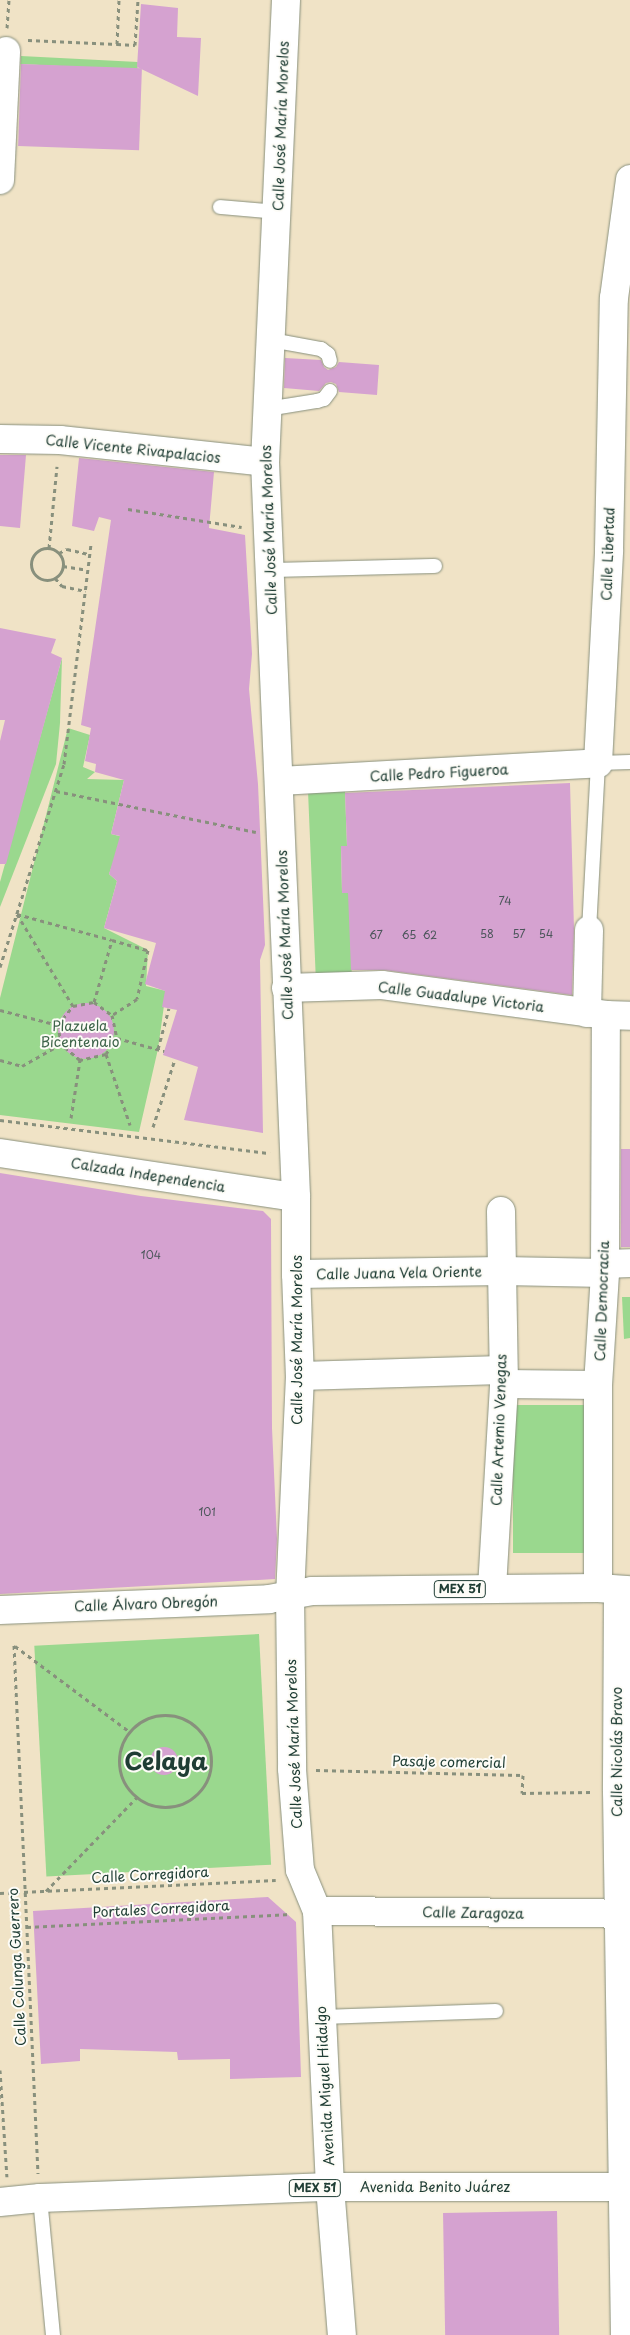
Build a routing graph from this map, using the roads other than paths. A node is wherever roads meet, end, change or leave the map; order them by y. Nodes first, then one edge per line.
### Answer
1 (286, 0) edge
2 (15, 45) road end
3 (630, 179) edge
4 (0, 180) edge
5 (220, 207) dead end
6 (277, 212) junction
7 (271, 340) junction
8 (330, 361) dead end
9 (330, 391) dead end
10 (267, 409) junction
11 (0, 439) edge
12 (265, 462) junction
13 (436, 566) dead end
14 (270, 570) junction
15 (630, 762) edge
16 (598, 763) junction
17 (280, 781) junction
18 (589, 930) joint
19 (286, 988) junction
20 (608, 1014) edge
21 (0, 1153) edge
22 (296, 1197) junction
23 (501, 1211) dead end
24 (613, 1267) edge
25 (503, 1271) junction
26 (296, 1274) junction
27 (300, 1376) junction
28 (503, 1377) junction
29 (598, 1386) junction
30 (492, 1588) junction
31 (615, 1589) edge
32 (290, 1594) junction
33 (0, 1610) edge
34 (300, 1870) joint
35 (306, 1912) junction
36 (624, 1914) edge
37 (496, 2010) dead end
38 (322, 2017) junction
39 (330, 2187) junction
40 (627, 2187) edge
41 (40, 2198) junction
42 (4, 2202) edge
43 (53, 2335) edge
44 (342, 2335) edge
45 (625, 2335) edge

1 - 6 street, Calle José María Morelos
2 - 4 street
3 - 16 street, Calle Libertad
5 - 6 lane
6 - 7 street, Calle José María Morelos
7 - 8 lane
7 - 10 street, Calle José María Morelos
9 - 10 lane
10 - 12 street, Calle José María Morelos
11 - 12 street, Calle Vicente Rivapalacios
12 - 14 street, Calle José María Morelos
13 - 14 lane
14 - 17 street, Calle José María Morelos
15 - 16 lane
16 - 17 street, Calle Pedro Figueroa
16 - 18 lane, Calle Libertad
17 - 19 street, Calle José María Morelos
18 - 20 street, Calle Democracia
19 - 20 street, Calle Guadalupe Victoria
19 - 22 street, Calle José María Morelos
20 - 24 street, Calle Democracia
21 - 22 street, Calzada Independencia
22 - 26 street, Calle José María Morelos
23 - 25 street, Calle Artemio Venegas
24 - 25 street, Calle Juana Vela Oriente
24 - 29 street, Calle Democracia
25 - 26 street, Calle Juana Vela Oriente
25 - 28 street, Calle Artemio Venegas
26 - 27 street, Calle José María Morelos
27 - 28 street
27 - 32 street, Calle José María Morelos
28 - 29 street
28 - 30 street, Calle Artemio Venegas
29 - 31 street, Calle Democracia
30 - 31 street, MEX 51
30 - 32 street, MEX 51
31 - 36 street, Calle Nicolás Bravo
32 - 33 street, Calle Álvaro Obregón / MEX 51
32 - 34 street, Calle José María Morelos
34 - 35 street, Avenida Miguel Hidalgo
35 - 36 street, Calle Zaragoza
35 - 38 street, Avenida Miguel Hidalgo
36 - 40 street, Calle Nicolás Bravo
37 - 38 lane
38 - 39 street, Avenida Miguel Hidalgo
39 - 40 street, Avenida Benito Juárez / MEX 51
39 - 41 street, Avenida Benito Juárez / MEX 51
39 - 44 street, Avenida Miguel Hidalgo
40 - 45 street, Calle Nicolás Bravo
41 - 42 street, Avenida Benito Juárez / MEX 51
41 - 43 lane

